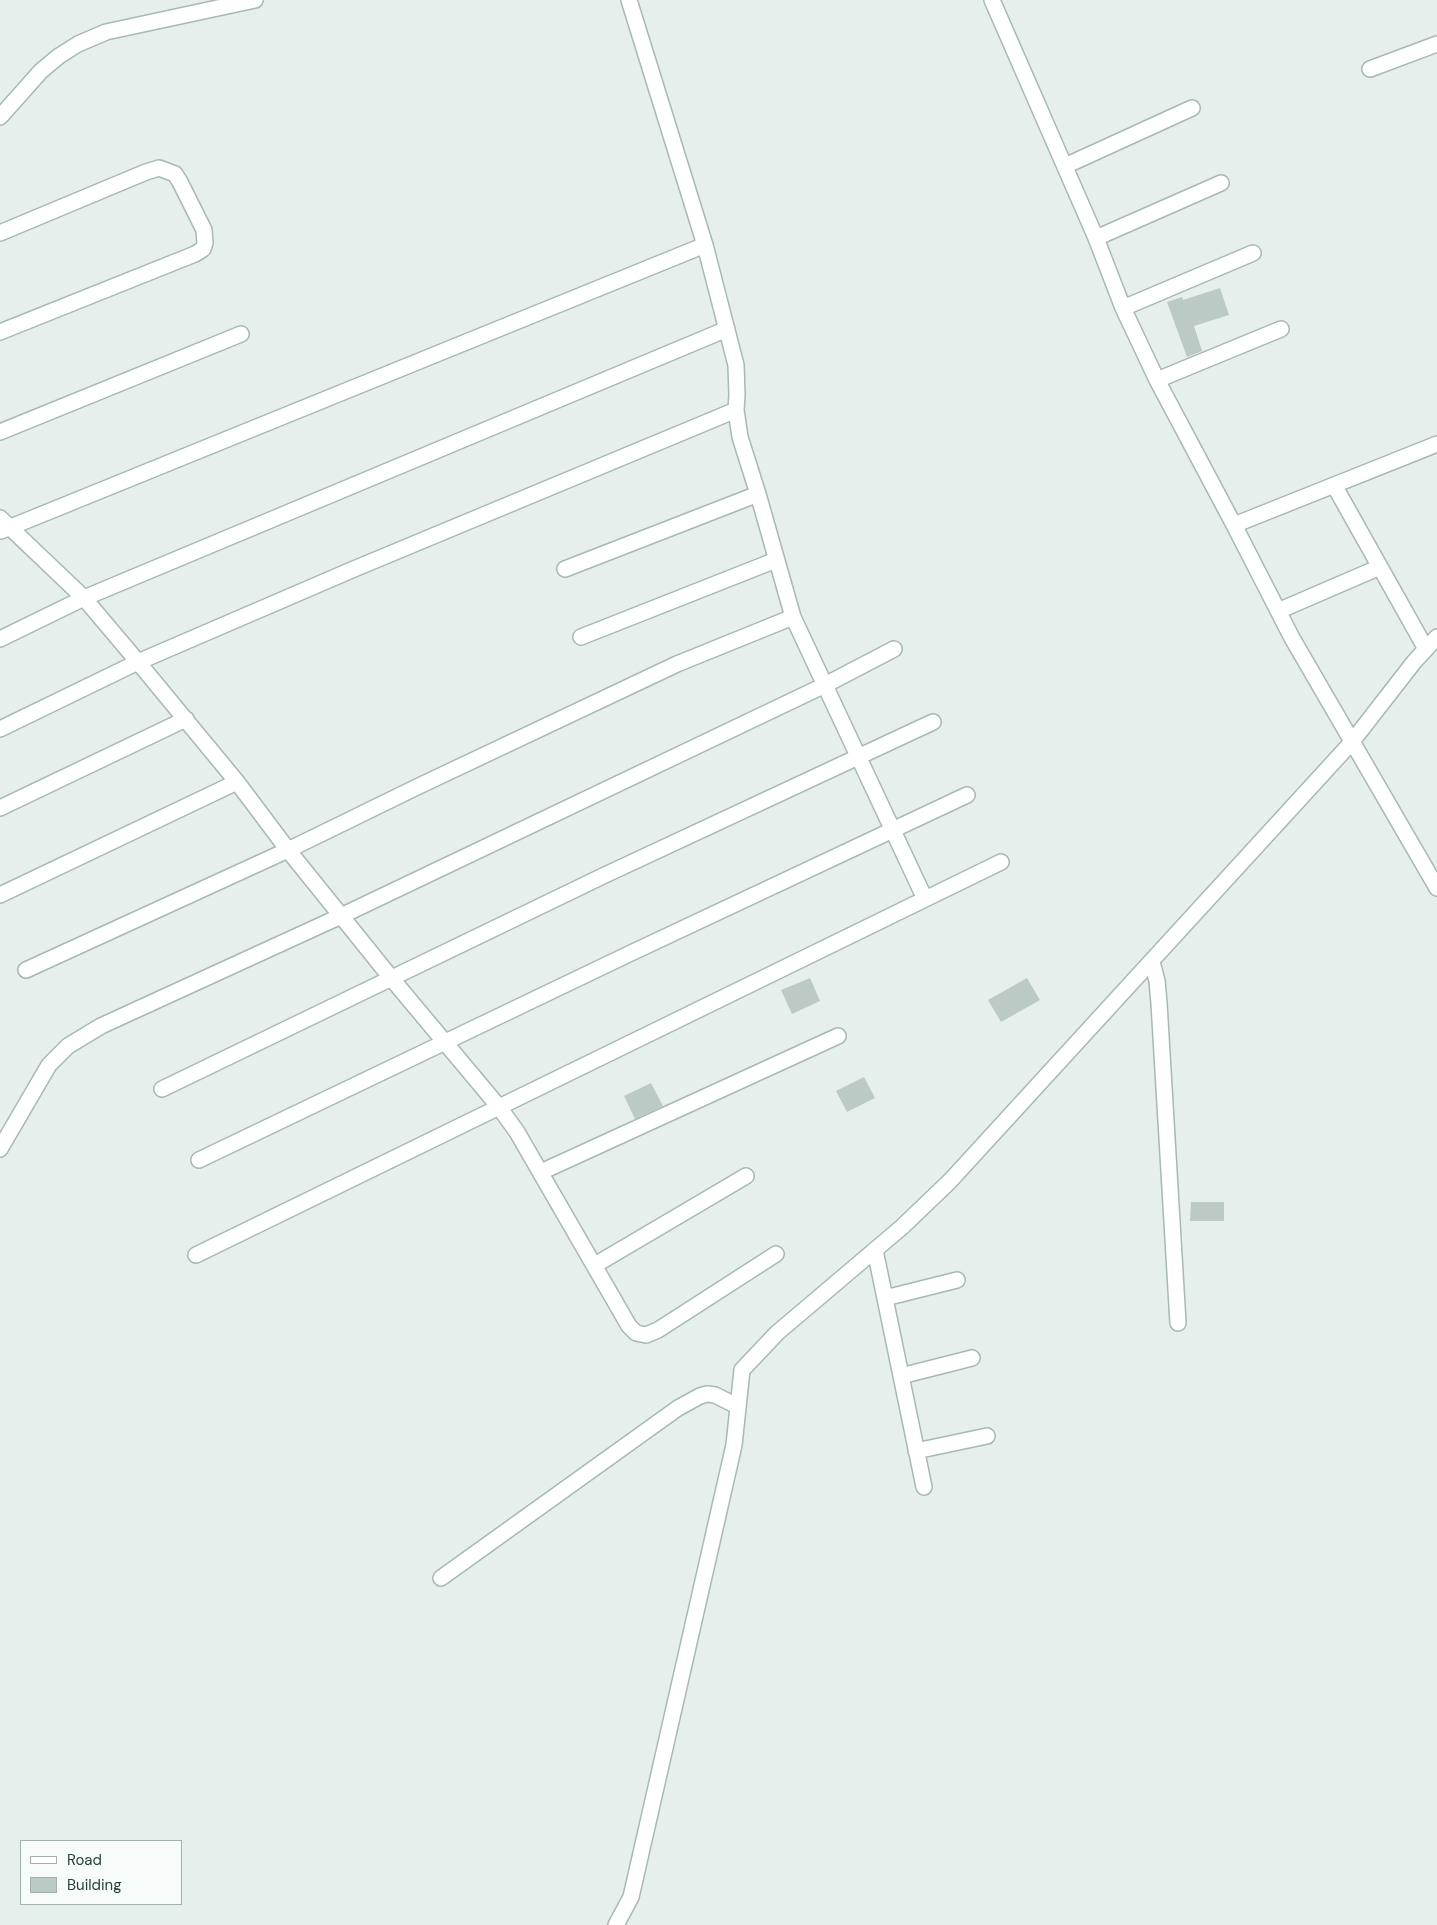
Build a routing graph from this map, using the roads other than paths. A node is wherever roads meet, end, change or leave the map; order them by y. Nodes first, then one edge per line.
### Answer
1 (251, 0) edge
2 (629, 0) edge
3 (992, 0) edge
4 (1437, 44) edge
5 (1370, 69) dead end
6 (1192, 108) dead end
7 (0, 117) edge
8 (1065, 166) junction
9 (1221, 183) dead end
10 (0, 233) edge
11 (1096, 238) junction
12 (705, 245) junction
13 (1253, 253) dead end
14 (1124, 308) junction
15 (727, 329) junction
16 (1281, 329) dead end
17 (0, 332) edge
18 (241, 334) dead end
19 (1157, 380) junction
20 (736, 410) junction
21 (0, 432) edge
22 (1435, 447) edge
23 (1334, 485) junction
24 (758, 494) junction
25 (1234, 525) junction
26 (3, 526) edge
27 (776, 560) junction
28 (1380, 567) junction
29 (565, 569) dead end
30 (84, 598) junction
31 (1278, 611) junction
32 (793, 617) junction
33 (581, 637) dead end
34 (1437, 637) edge
35 (0, 639) edge
36 (894, 648) dead end
37 (1426, 649) junction
38 (138, 662) junction
39 (825, 685) junction
40 (186, 719) junction
41 (933, 722) dead end
42 (0, 729) edge
43 (1351, 743) junction
44 (859, 757) junction
45 (237, 782) junction
46 (967, 794) dead end
47 (0, 808) edge
48 (892, 829) junction
49 (288, 850) junction
50 (1001, 862) dead end
51 (1437, 888) edge
52 (0, 896) edge
53 (925, 899) junction
54 (341, 916) junction
55 (1152, 962) junction
56 (26, 970) dead end
57 (392, 979) junction
58 (838, 1036) dead end
59 (445, 1042) junction
60 (162, 1089) dead end
61 (499, 1107) junction
62 (0, 1149) edge
63 (199, 1160) dead end
64 (541, 1172) junction
65 (746, 1176) dead end
66 (875, 1250) junction
67 (196, 1254) dead end
68 (776, 1254) dead end
69 (595, 1266) junction
70 (957, 1280) dead end
71 (885, 1298) junction
72 (1178, 1323) dead end
73 (972, 1358) dead end
74 (901, 1376) junction
75 (737, 1406) junction
76 (987, 1436) dead end
77 (916, 1451) junction
78 (924, 1487) dead end
79 (441, 1578) dead end
80 (616, 1925) edge

1 - 7 street
2 - 12 street
3 - 8 street
4 - 5 street
6 - 8 street
8 - 11 street
9 - 11 street
10 - 17 street
11 - 14 street
12 - 15 street
12 - 26 street
13 - 14 street
14 - 19 street
15 - 20 street
15 - 30 street
16 - 19 street
18 - 21 street
19 - 25 street
20 - 24 street
20 - 38 street
22 - 23 street
23 - 25 street
23 - 28 street
24 - 27 street
24 - 29 street
25 - 31 street
26 - 30 street
27 - 32 street
27 - 33 street
28 - 31 street
28 - 37 street
30 - 35 street
30 - 38 street
31 - 43 street
32 - 39 street
32 - 49 street
34 - 37 street
36 - 39 street
37 - 43 street
38 - 40 street
38 - 42 street
39 - 44 street
39 - 54 street
40 - 45 street
40 - 47 street
41 - 44 street
43 - 51 street
43 - 55 street
44 - 48 street
44 - 57 street
45 - 49 street
45 - 52 street
46 - 48 street
48 - 53 street
48 - 59 street
49 - 54 street
49 - 56 street
50 - 53 street
53 - 61 street
54 - 57 street
54 - 62 street
55 - 66 street
55 - 72 street
57 - 59 street
57 - 60 street
58 - 64 street
59 - 61 street
59 - 63 street
61 - 64 street
61 - 67 street
64 - 69 street
65 - 69 street
66 - 71 street
66 - 75 street
68 - 69 street
70 - 71 street
71 - 74 street
73 - 74 street
74 - 77 street
75 - 79 street
75 - 80 street
76 - 77 street
77 - 78 street

